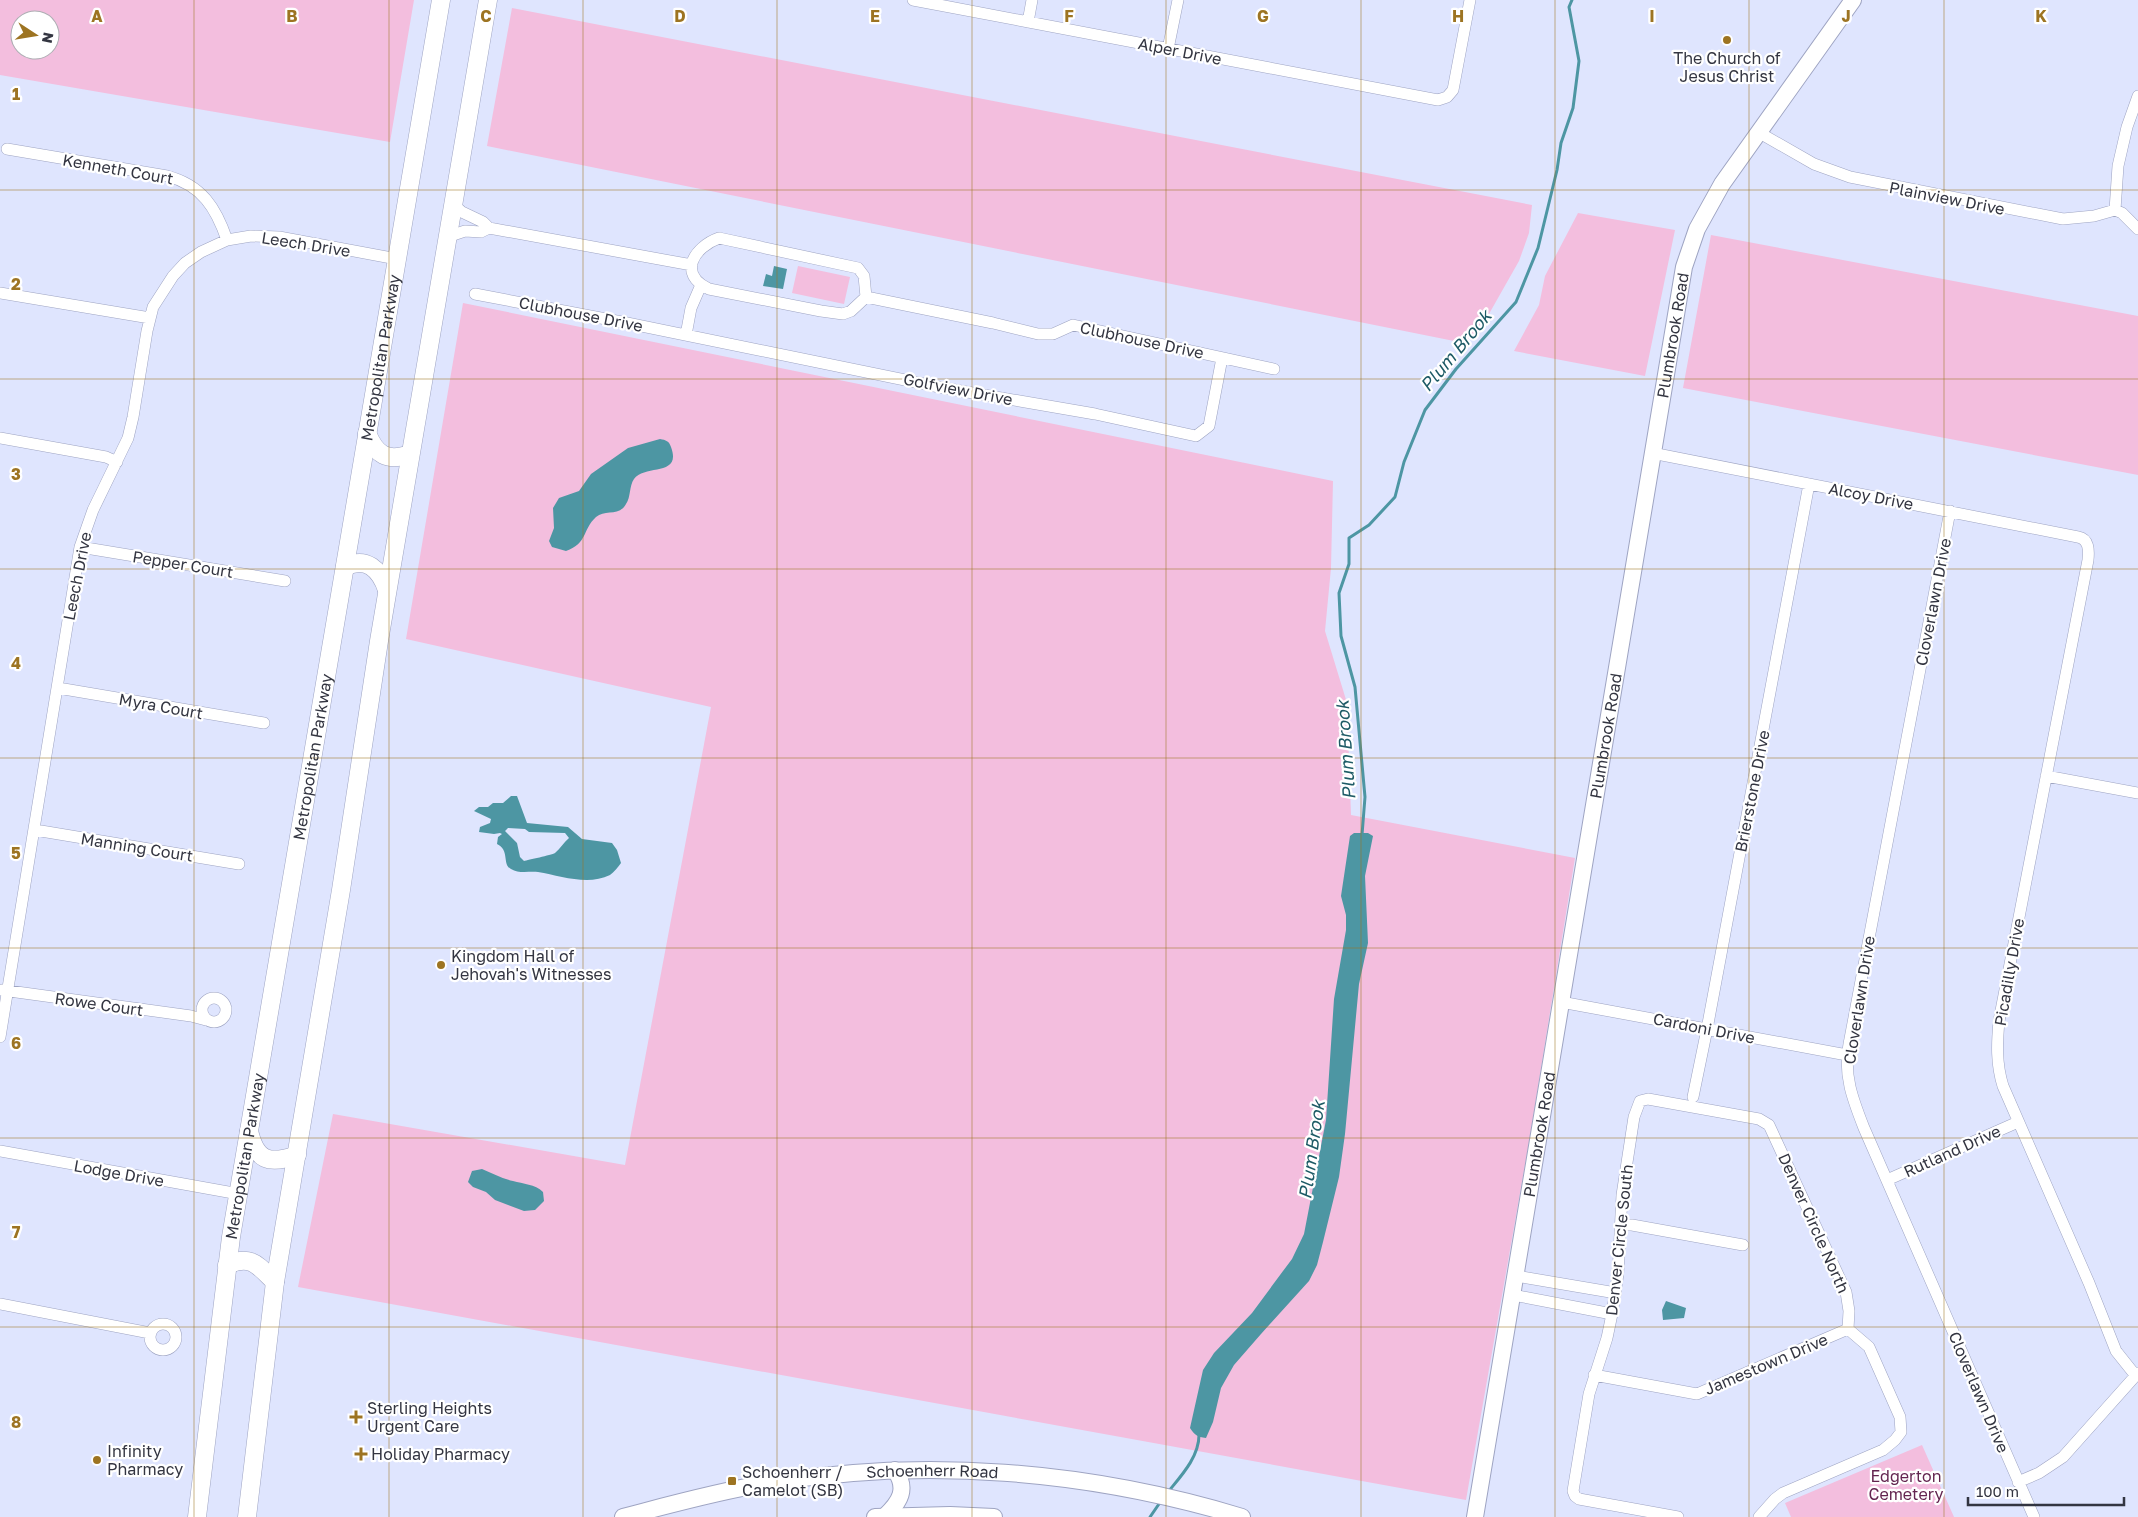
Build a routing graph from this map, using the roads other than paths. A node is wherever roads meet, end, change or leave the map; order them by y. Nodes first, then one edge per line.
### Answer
1 (441, 0) edge
2 (488, 0) edge
3 (913, 0) edge
4 (1032, 0) edge
5 (1178, 0) edge
6 (1470, 0) edge
7 (1853, 0) edge
8 (1028, 22) junction
9 (1168, 49) junction
10 (2138, 96) edge
11 (1758, 132) junction
12 (7, 149) dead end
13 (453, 204) junction
14 (2115, 210) junction
15 (489, 228) junction
16 (2138, 230) edge
17 (447, 237) junction
18 (227, 240) junction
19 (397, 259) junction
20 (692, 265) junction
21 (701, 285) junction
22 (0, 293) edge
23 (475, 294) dead end
24 (866, 297) junction
25 (150, 318) junction
26 (686, 335) junction
27 (1222, 358) junction
28 (1274, 369) dead end
29 (367, 433) junction
30 (0, 438) edge
31 (410, 454) junction
32 (1652, 454) junction
33 (117, 462) junction
34 (1809, 484) junction
35 (1950, 511) junction
36 (2088, 544) joint
37 (80, 547) junction
38 (345, 567) junction
39 (285, 581) dead end
40 (387, 590) junction
41 (58, 688) junction
42 (264, 723) dead end
43 (2046, 776) junction
44 (2138, 793) edge
45 (35, 830) junction
46 (239, 864) dead end
47 (4, 990) edge
48 (1561, 1002) junction
49 (202, 1006) junction
50 (191, 1016) junction
51 (206, 1020) junction
52 (1707, 1028) junction
53 (0, 1037) edge
54 (1847, 1055) junction
55 (1693, 1096) dead end
56 (1765, 1121) joint
57 (2018, 1122) junction
58 (249, 1131) junction
59 (0, 1151) edge
60 (297, 1155) junction
61 (1887, 1180) junction
62 (239, 1194) junction
63 (1620, 1225) junction
64 (1743, 1245) dead end
65 (227, 1265) junction
66 (1516, 1276) junction
67 (275, 1282) junction
68 (1616, 1293) junction
69 (1513, 1295) junction
70 (0, 1304) edge
71 (1612, 1314) junction
72 (1848, 1329) junction
73 (150, 1333) dead end
74 (1594, 1375) junction
75 (2137, 1375) edge
76 (896, 1470) junction
77 (2018, 1482) junction
78 (885, 1516) edge
79 (197, 1517) edge
80 (247, 1517) edge
81 (623, 1517) edge
82 (875, 1517) edge
83 (994, 1517) edge
84 (1242, 1517) edge
85 (1475, 1517) edge
86 (1678, 1517) edge
87 (1759, 1517) edge
88 (2034, 1517) edge

1 - 19 main road, Metropolitan Parkway
2 - 13 main road
3 - 8 street, Alper Drive
4 - 8 street
5 - 9 street
6 - 9 street, Alper Drive
7 - 11 street, Plumbrook Road
8 - 9 street, Alper Drive
10 - 14 street
11 - 14 street, Plainview Drive
11 - 32 street, Plumbrook Road
12 - 18 street, Kenneth Court
13 - 15 street
13 - 17 main road
14 - 16 street
15 - 17 street
15 - 20 street
17 - 31 main road
18 - 19 street, Leech Drive
18 - 25 street, Leech Drive
19 - 29 main road, Metropolitan Parkway
20 - 21 street
20 - 24 street
21 - 24 street
21 - 26 street
22 - 25 street
23 - 26 street, Clubhouse Drive
24 - 27 street, Clubhouse Drive
25 - 33 street, Leech Drive
26 - 27 street, Golfview Drive
27 - 28 street, Clubhouse Drive
29 - 31 main road
29 - 38 main road, Metropolitan Parkway
30 - 33 street
31 - 40 main road
32 - 34 street, Alcoy Drive
32 - 48 street, Plumbrook Road
33 - 37 street, Leech Drive
34 - 35 street, Alcoy Drive
34 - 52 street, Brierstone Drive
35 - 36 street, Alcoy Drive
35 - 54 street, Cloverlawn Drive
36 - 43 street, Picadilly Drive
37 - 39 street, Pepper Court
37 - 41 street, Leech Drive
38 - 40 main road
38 - 58 main road, Metropolitan Parkway
40 - 60 main road
41 - 42 street, Myra Court
41 - 45 street, Leech Drive
43 - 44 street
43 - 57 street, Picadilly Drive
45 - 46 street, Manning Court
45 - 47 street, Leech Drive
47 - 50 street, Rowe Court
47 - 53 street, Leech Drive
48 - 52 street, Cardoni Drive
48 - 66 street, Plumbrook Road
49 - 50 street
49 - 51 street
49 - 51 street
50 - 51 street, Rowe Court
52 - 54 street, Cardoni Drive
52 - 55 street, Brierstone Drive
54 - 61 street, Cloverlawn Drive
56 - 63 street, Denver Circle South
56 - 72 street, Denver Circle North
57 - 61 street, Rutland Drive
57 - 75 street, Picadilly Drive
58 - 60 main road
58 - 62 main road, Metropolitan Parkway
59 - 62 street, Lodge Drive
60 - 67 main road
61 - 77 street, Cloverlawn Drive
62 - 65 main road, Metropolitan Parkway
63 - 64 street
63 - 68 street, Denver Circle South
65 - 67 main road
65 - 79 main road, Metropolitan Parkway
66 - 68 street
66 - 69 street, Plumbrook Road
67 - 80 main road
68 - 71 street, Denver Circle South
69 - 71 street
69 - 85 street, Plumbrook Road
70 - 73 street
71 - 74 street, Denver Circle South
72 - 74 street, Jamestown Drive
72 - 87 street
74 - 86 street, Denver Circle South
75 - 77 street
76 - 78 street
76 - 81 street, Schoenherr Road
76 - 84 street, Schoenherr Road
77 - 88 street, Cloverlawn Drive
78 - 82 street
78 - 83 street

